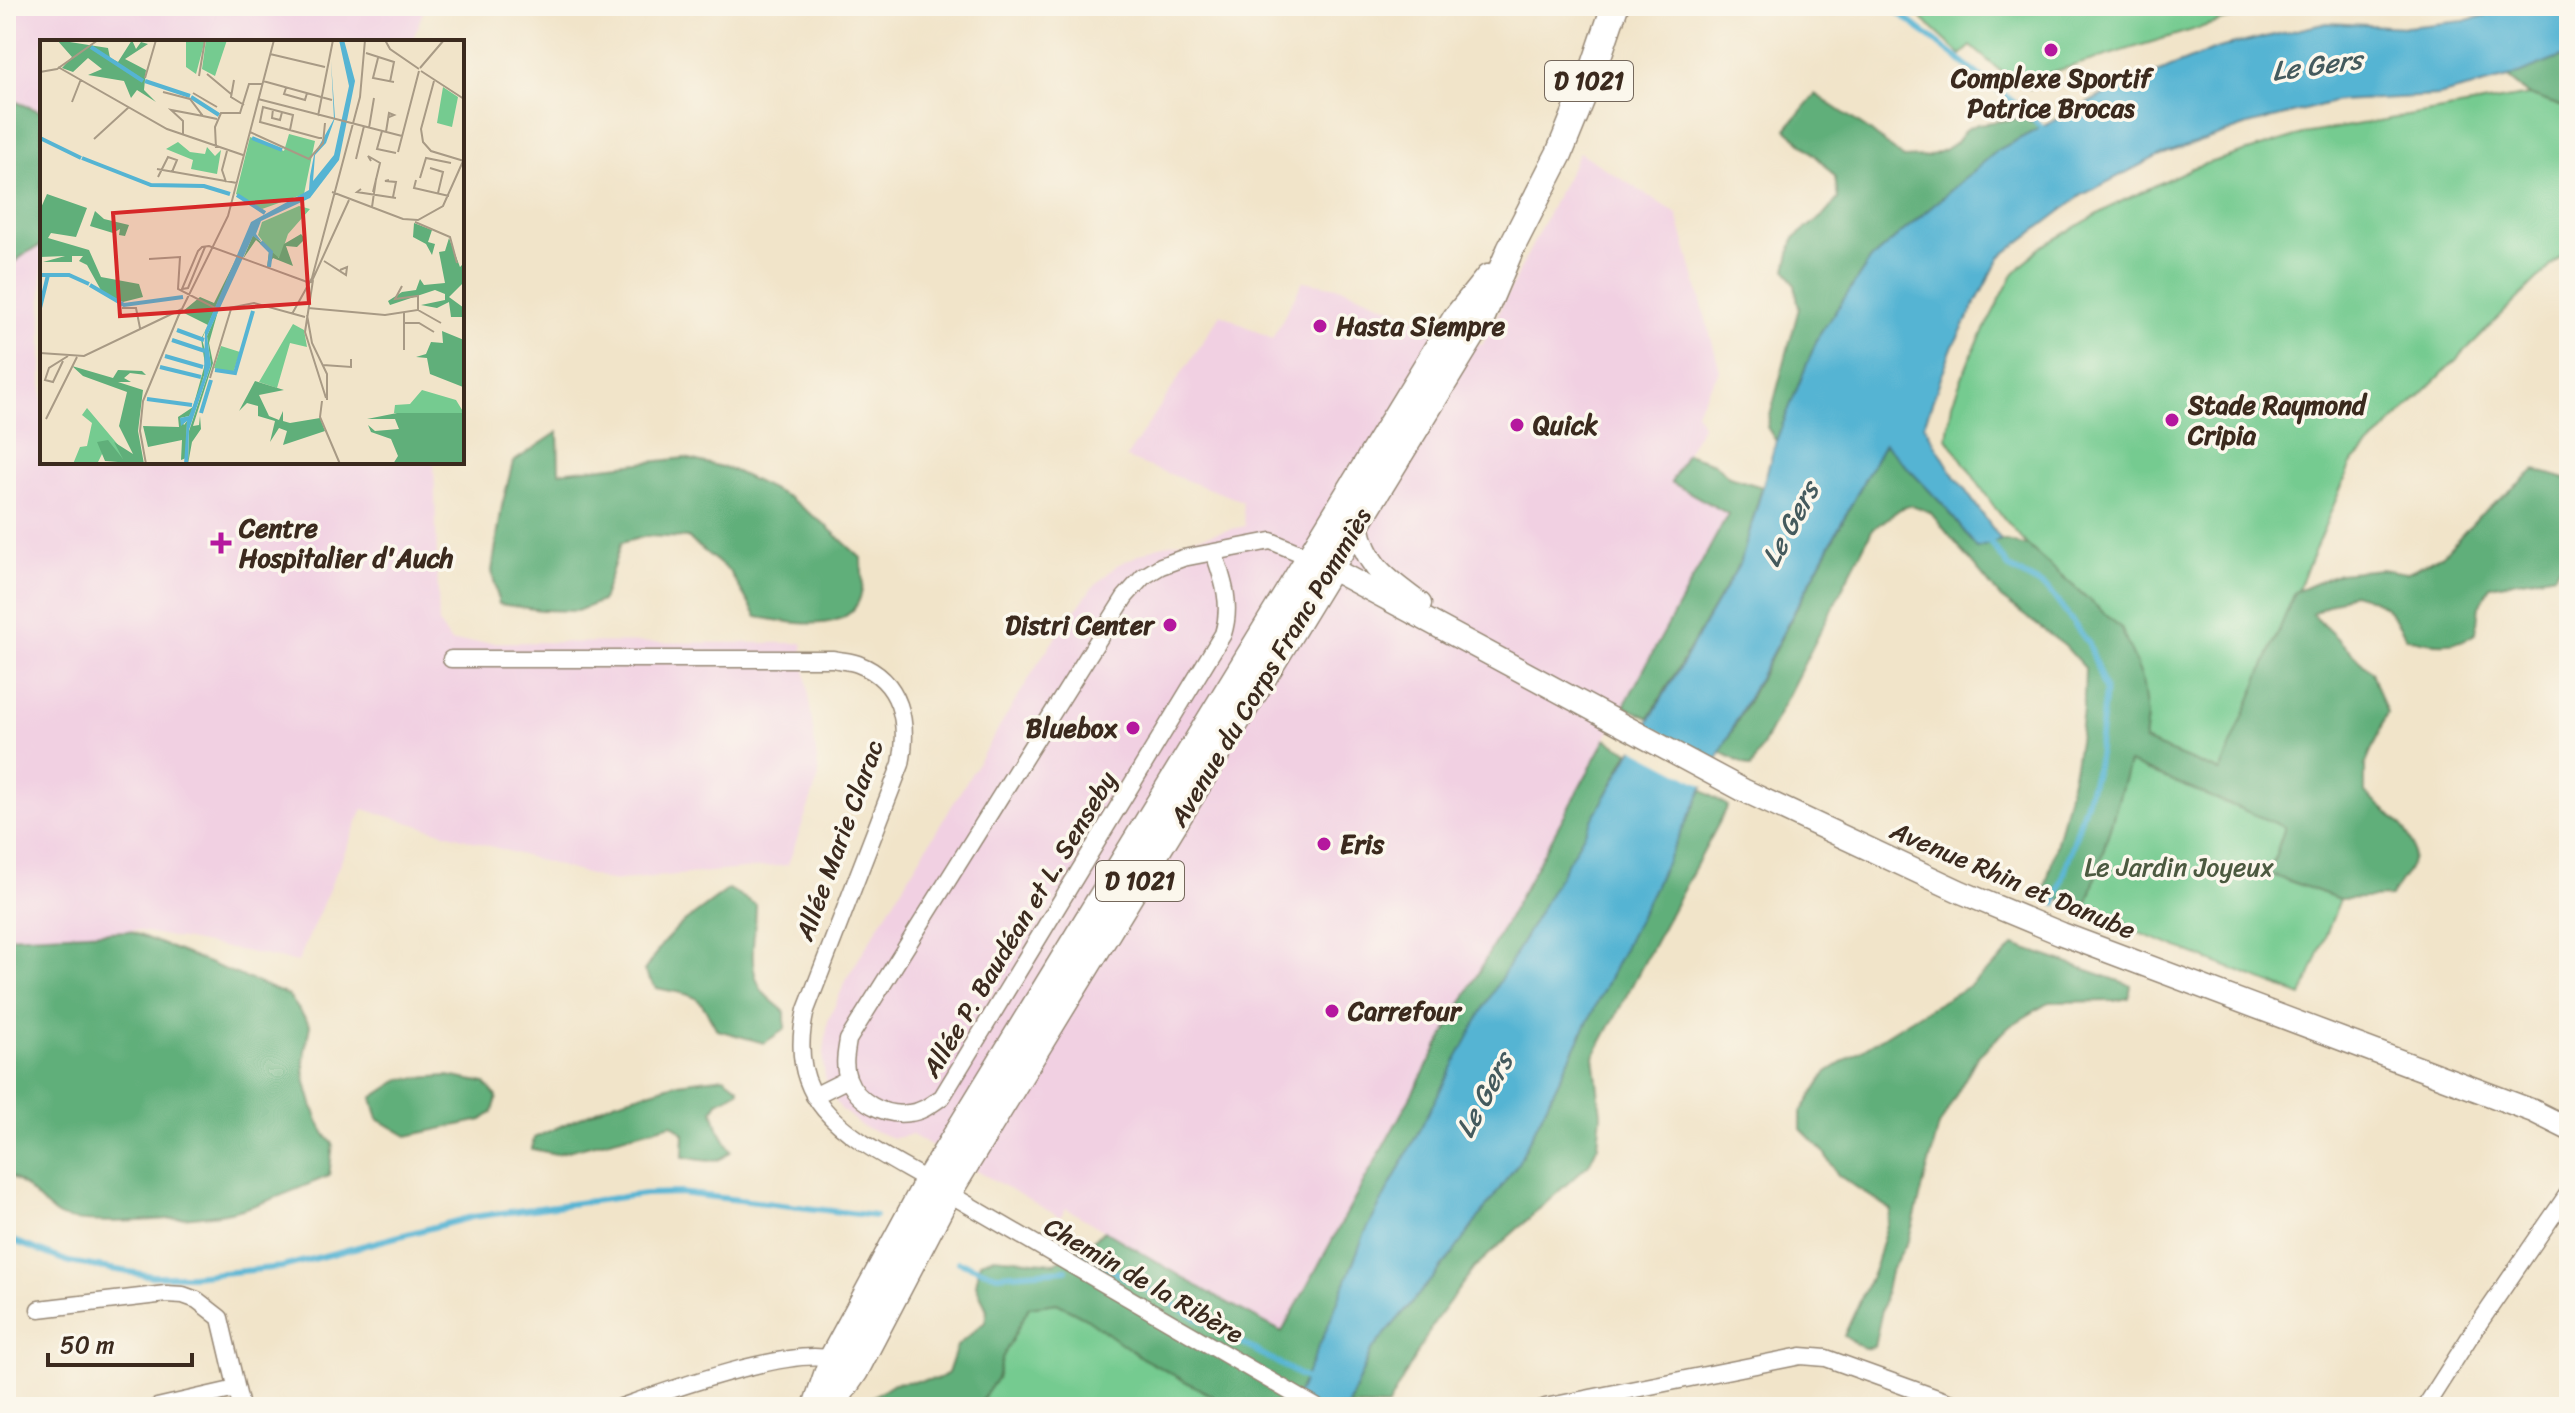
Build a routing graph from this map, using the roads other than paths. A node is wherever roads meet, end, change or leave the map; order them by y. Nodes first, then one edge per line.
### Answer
1 (1615, 6) edge
2 (1510, 250) junction
3 (1358, 525) junction
4 (1214, 553) junction
5 (1320, 563) junction
6 (1471, 644) junction
7 (451, 659) dead end
8 (848, 1079) junction
9 (814, 1096) junction
10 (2565, 1122) edge
11 (2569, 1140) edge
12 (938, 1187) junction
13 (2569, 1192) edge
14 (39, 1309) dead end
15 (844, 1364) junction
16 (236, 1389) junction
17 (157, 1407) edge
18 (241, 1407) edge
19 (621, 1407) edge
20 (816, 1407) edge
21 (830, 1407) edge
22 (1316, 1407) edge
23 (1545, 1407) edge
24 (1962, 1407) edge
25 (2425, 1407) edge

1 - 2 main road, Avenue du Corps Franc Pommiès / D 1021
2 - 3 main road, Avenue du Corps Franc Pommiès / D 1021
2 - 5 main road, Avenue du Corps Franc Pommiès / D 1021
3 - 5 main road, Avenue du Corps Franc Pommiès / D 1021
3 - 6 street, Avenue Rhin et Danube
4 - 5 street
4 - 8 street
4 - 8 street, Allée P. Baudéan et L. Senseby
5 - 6 street, Avenue Rhin et Danube
5 - 12 main road, Avenue du Corps Franc Pommiès / D 1021
6 - 10 street, Avenue Rhin et Danube
7 - 9 street, Allée Marie Clarac
8 - 9 street
9 - 12 street, Allée Marie Clarac
10 - 11 street
12 - 15 main road, Avenue du Corps Franc Pommiès / D 1021
12 - 22 street, Chemin de la Ribère
13 - 25 street
14 - 16 street
15 - 19 street
15 - 20 main road, D 1021
15 - 21 main road, D 1021
16 - 17 street
16 - 18 street
23 - 24 street

